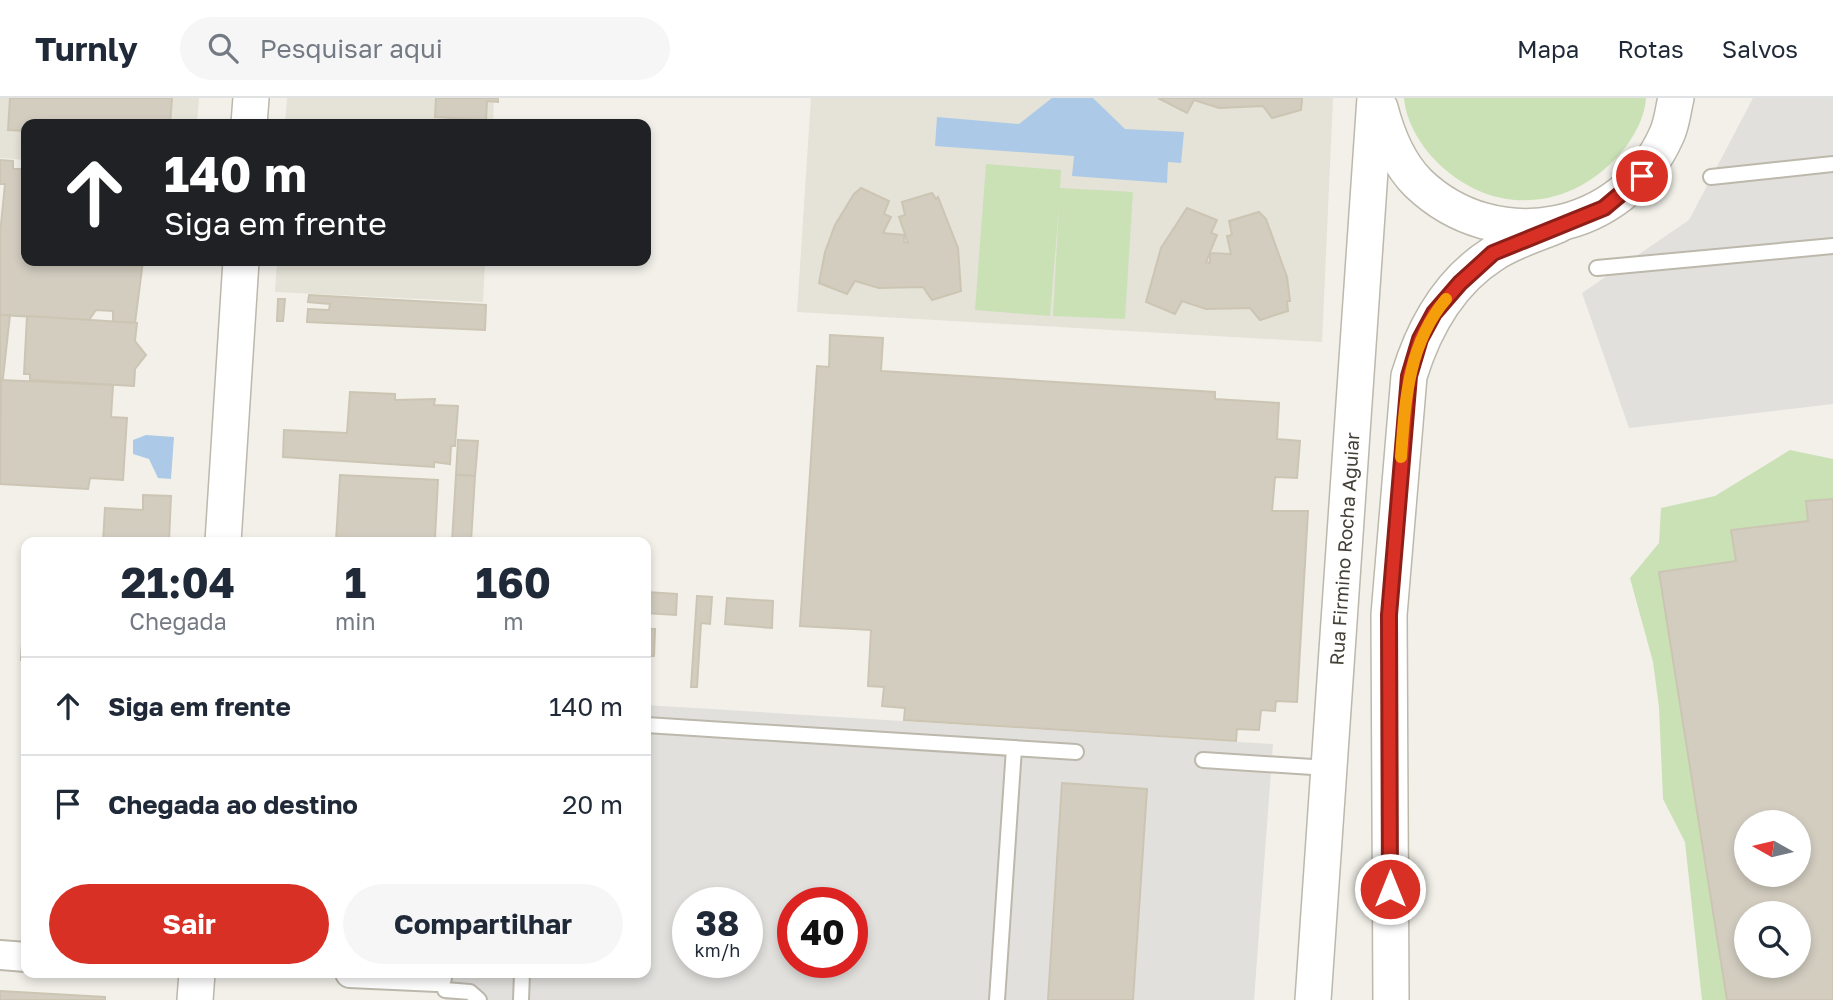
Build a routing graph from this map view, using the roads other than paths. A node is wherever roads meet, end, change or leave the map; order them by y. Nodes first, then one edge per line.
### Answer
1 (251, 98) edge
2 (1376, 98) edge
3 (1676, 98) edge
4 (249, 119) edge
5 (1833, 164) edge
6 (1711, 177) dead end
7 (1558, 225) junction
8 (1833, 246) edge
9 (241, 266) edge
10 (1597, 268) dead end
11 (223, 537) edge
12 (651, 725) edge
13 (1014, 748) junction
14 (1076, 752) dead end
15 (1203, 760) dead end
16 (1328, 768) junction
17 (0, 955) edge
18 (21, 957) edge
19 (197, 978) edge
20 (391, 978) edge
21 (522, 978) edge
22 (441, 984) joint
23 (195, 1000) edge
24 (479, 1000) edge
25 (521, 1000) edge
26 (997, 1000) edge
27 (1313, 1000) edge
28 (1391, 1000) edge

1 - 4 street
2 - 7 street
2 - 16 street, Rua Firmino Rocha Aguiar
3 - 7 street
5 - 6 lane
7 - 28 street
8 - 10 lane
9 - 11 street
12 - 13 lane
13 - 14 lane
13 - 26 lane
15 - 16 lane
16 - 27 street, Rua Firmino Rocha Aguiar
17 - 18 street
19 - 23 street
20 - 22 street
21 - 25 lane
22 - 24 lane

